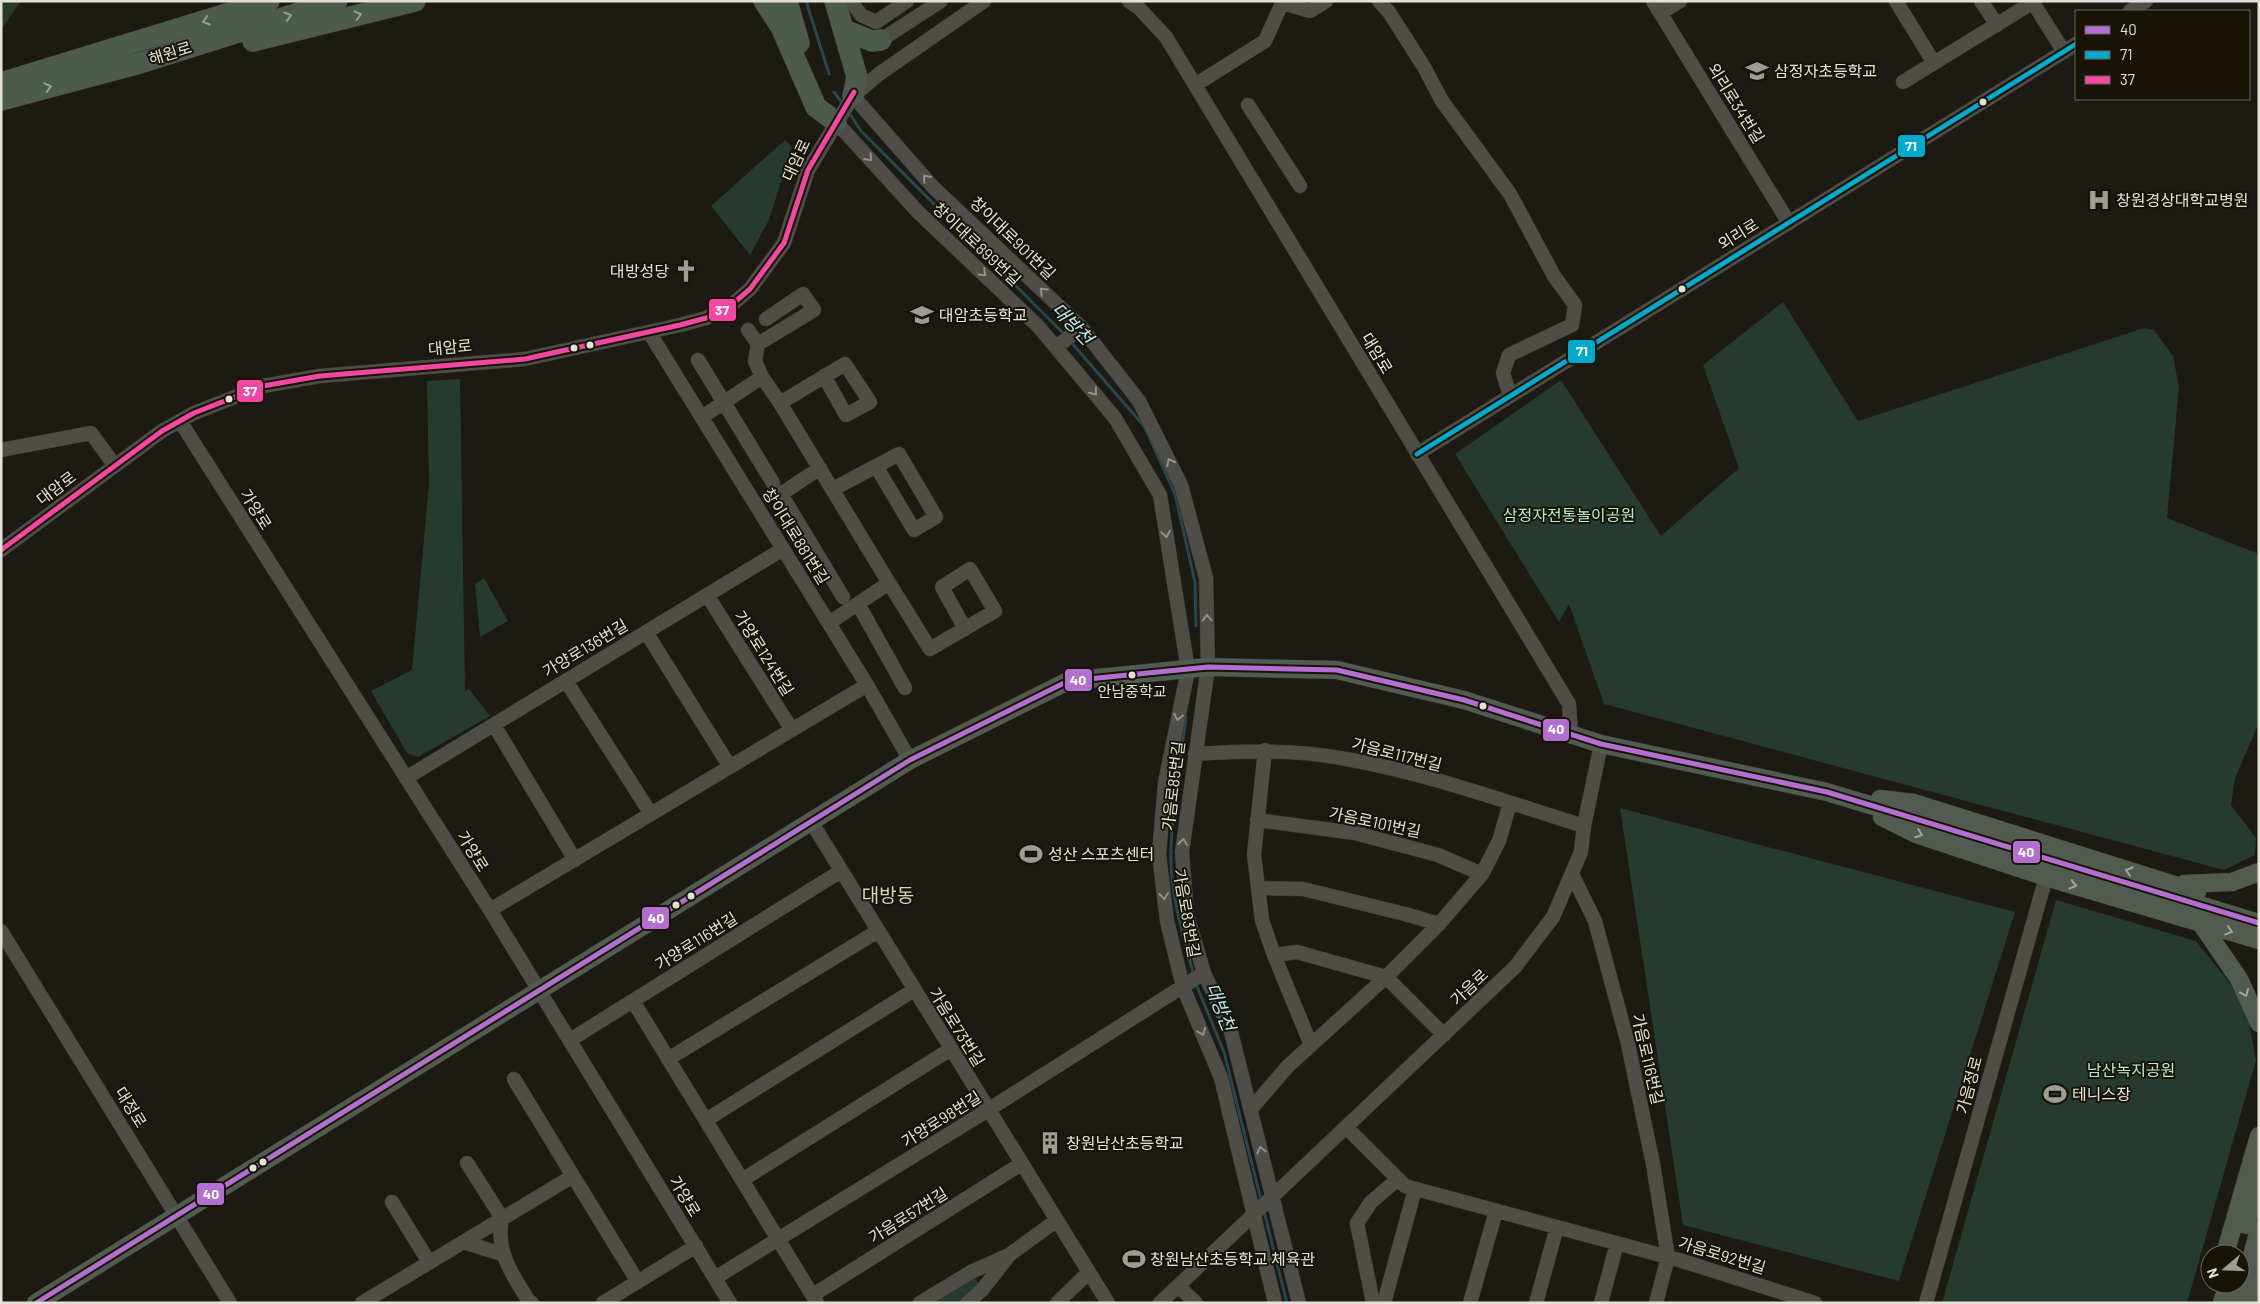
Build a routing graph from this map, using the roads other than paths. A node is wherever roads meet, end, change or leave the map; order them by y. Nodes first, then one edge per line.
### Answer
1 (260, 1) edge
2 (269, 1) edge
3 (336, 1) edge
4 (415, 1) edge
5 (764, 1) edge
6 (787, 1) edge
7 (827, 1) edge
8 (835, 1) edge
9 (851, 1) edge
10 (907, 1) edge
11 (941, 1) edge
12 (984, 1) edge
13 (1129, 1) edge
14 (1326, 1) edge
15 (1379, 1) edge
16 (1653, 1) edge
17 (1680, 1) edge
18 (1896, 1) edge
19 (1981, 1) edge
20 (2146, 1) edge
21 (1283, 2) edge
22 (2034, 2) edge
23 (2132, 10) edge
24 (240, 11) junction
25 (1660, 14) junction
26 (1997, 25) junction
27 (844, 30) junction
28 (881, 40) joint
29 (2070, 48) edge
30 (140, 63) junction
31 (1934, 64) junction
32 (1904, 82) dead end
33 (1, 83) edge
34 (807, 85) junction
35 (1195, 85) junction
36 (854, 96) junction
37 (1, 100) edge
38 (1248, 105) dead end
39 (836, 122) junction
40 (1300, 186) dead end
41 (1789, 223) junction
42 (766, 319) dead end
43 (1081, 327) junction
44 (748, 330) dead end
45 (649, 332) junction
46 (758, 344) junction
47 (1057, 347) junction
48 (698, 360) dead end
49 (824, 376) dead end
50 (762, 377) junction
51 (1510, 396) junction
52 (723, 402) junction
53 (780, 402) junction
54 (702, 418) junction
55 (180, 421) junction
56 (1, 450) edge
57 (1417, 454) junction
58 (115, 466) junction
59 (876, 466) junction
60 (820, 468) junction
61 (773, 483) dead end
62 (1181, 485) junction
63 (833, 490) junction
64 (1160, 495) junction
65 (783, 549) junction
66 (1, 550) edge
67 (889, 583) junction
68 (707, 595) junction
69 (843, 596) dead end
70 (858, 604) junction
71 (829, 623) junction
72 (964, 629) dead end
73 (646, 632) junction
74 (1208, 667) junction
75 (1188, 670) junction
76 (566, 681) junction
77 (867, 685) junction
78 (905, 688) dead end
79 (494, 725) junction
80 (792, 730) junction
81 (1571, 735) junction
82 (1601, 744) junction
83 (1265, 750) junction
84 (1194, 754) junction
85 (910, 760) junction
86 (730, 767) junction
87 (406, 778) junction
88 (1827, 792) junction
89 (1510, 803) junction
90 (652, 814) junction
91 (1257, 820) junction
92 (812, 823) junction
93 (1584, 826) junction
94 (575, 860) junction
95 (841, 871) junction
96 (2259, 872) edge
97 (1482, 874) junction
98 (1572, 874) junction
99 (2046, 877) junction
100 (2169, 883) junction
101 (1258, 888) junction
102 (490, 910) junction
103 (2259, 912) edge
104 (2200, 922) junction
105 (2259, 923) edge
106 (1439, 924) junction
107 (1, 930) edge
108 (878, 930) junction
109 (2259, 940) edge
110 (1274, 955) junction
111 (1204, 973) junction
112 (1386, 977) junction
113 (1183, 987) junction
114 (539, 989) junction
115 (914, 990) junction
116 (633, 1001) junction
117 (2259, 1023) edge
118 (1444, 1034) junction
119 (570, 1040) junction
120 (1311, 1046) junction
121 (951, 1049) junction
122 (668, 1059) junction
123 (514, 1079) dead end
124 (1251, 1109) junction
125 (988, 1110) junction
126 (706, 1120) junction
127 (1346, 1127) junction
128 (2259, 1136) edge
129 (466, 1163) dead end
130 (1021, 1164) junction
131 (573, 1176) junction
132 (1398, 1179) junction
133 (742, 1180) junction
134 (2259, 1182) edge
135 (1415, 1189) junction
136 (1271, 1198) junction
137 (392, 1202) dead end
138 (1496, 1211) junction
139 (1255, 1212) junction
140 (176, 1214) junction
141 (502, 1218) junction
142 (1057, 1220) junction
143 (1557, 1227) junction
144 (2259, 1230) edge
145 (778, 1239) junction
146 (462, 1242) junction
147 (1617, 1243) junction
148 (2228, 1244) edge
149 (2240, 1244) edge
150 (696, 1246) junction
151 (502, 1254) junction
152 (1009, 1255) junction
153 (1668, 1257) junction
154 (428, 1262) junction
155 (1088, 1272) junction
156 (2259, 1277) edge
157 (715, 1278) junction
158 (638, 1282) junction
159 (1178, 1286) junction
160 (815, 1299) edge
161 (36, 1303) edge
162 (230, 1303) edge
163 (362, 1303) edge
164 (532, 1303) edge
165 (603, 1303) edge
166 (730, 1303) edge
167 (920, 1303) edge
168 (967, 1303) edge
169 (1056, 1303) edge
170 (1108, 1303) edge
171 (1160, 1303) edge
172 (1196, 1303) edge
173 (1275, 1303) edge
174 (1299, 1303) edge
175 (1373, 1303) edge
176 (1384, 1303) edge
177 (1470, 1303) edge
178 (1536, 1303) edge
179 (1601, 1303) edge
180 (1656, 1303) edge
181 (1815, 1303) edge
182 (1926, 1303) edge
183 (2239, 1303) edge
184 (2251, 1303) edge

1 - 24 highway
2 - 24 highway, 해원로
30 -> 3 highway, 해원로
30 -> 4 highway
5 - 34 highway
6 - 34 highway
7 - 36 highway
8 - 27 highway
9 - 10 street
11 - 28 street
12 - 36 street
13 - 35 street, 대암로
14 - 21 street
15 - 51 street
16 - 25 street, 외리로34번길
17 - 25 street
18 - 31 street
19 - 26 street
20 - 23 street
21 - 35 street
22 - 26 street
22 - 29 street
24 -> 33 highway, 해원로
25 - 41 street, 외리로34번길
26 - 31 street
27 - 28 highway
27 - 36 highway
29 - 41 street, 외리로
37 -> 30 highway, 해원로
31 - 32 street
34 - 39 highway
35 - 57 street, 대암로
36 - 39 street, 대암로
43 -> 36 street, 창이대로901번길
38 - 40 street
39 - 45 street, 대암로
39 -> 47 street, 창이대로899번길
41 - 51 street, 외리로
42 - 46 street
43 - 47 street
62 -> 43 street, 창이대로901번길
44 - 46 street
45 - 54 street, 창이대로881번길
45 - 55 street, 대암로
46 - 50 street
47 -> 64 street, 창이대로899번길
48 - 52 street
49 - 53 street
50 - 52 street
50 - 53 street
51 - 57 street, 외리로
52 - 54 street
52 - 61 street
53 - 60 street
54 - 65 street, 창이대로881번길
55 - 58 street, 대암로
55 - 87 street, 가양로
56 - 58 street
57 - 81 street, 대암로
58 - 66 street, 대암로
59 - 59 street
59 - 63 street
60 - 63 street
60 - 69 street
62 - 64 street
74 -> 62 street, 창이대로901번길
63 - 67 street
64 -> 75 street, 창이대로899번길
65 - 68 street, 가양로136번길
65 - 71 street, 창이대로881번길
67 - 70 street
67 - 72 street
68 - 73 street, 가양로136번길
68 - 80 street, 가양로124번길
70 - 71 street
70 - 78 street
71 - 77 street, 창이대로881번길
73 - 76 street, 가양로136번길
73 - 86 street
74 - 75 main road
74 - 81 main road
74 - 84 street, 가음로85번길
75 - 85 main road
75 -> 113 street, 가음로83번길
76 - 79 street, 가양로136번길
76 - 90 street
77 - 80 street
77 - 85 street, 창이대로881번길
79 - 87 street, 가양로136번길
79 - 94 street
80 - 86 street
81 - 82 main road
82 - 88 main road
82 - 93 street, 가음로
83 - 84 street, 가음로117번길
83 - 89 street, 가음로117번길
83 - 91 street
111 -> 84 street, 가음로85번길
85 - 92 main road
86 - 90 street
87 - 102 street, 가양로
88 -> 99 main road
100 -> 88 main road
88 - 105 main road
89 - 93 street, 가음로117번길
89 - 97 street
90 - 94 street
91 - 97 street, 가음로101번길
91 - 101 street
92 - 95 street, 가음로73번길
92 - 114 main road
93 - 98 street, 가음로
94 - 102 street
95 - 108 street, 가음로73번길
95 - 116 street, 가양로116번길
96 - 100 main road
97 - 106 street
98 - 118 street, 가음로
98 - 153 street, 가음로116번길
99 -> 104 main road
99 - 182 street, 가음정로
100 - 103 main road
101 - 106 street
101 - 110 street
102 - 114 street, 가양로
104 -> 109 main road
104 -> 117 main road
106 - 112 street
107 - 140 street, 대정로
108 - 115 street, 가음로73번길
108 - 122 street
110 - 112 street
110 - 120 street
111 - 113 street, 가양로98번길
111 - 124 street, 가음로85번길
112 - 118 street
112 - 120 street
113 - 125 street, 가양로98번길
113 -> 139 street, 가음로83번길
114 - 119 street, 가양로
114 - 140 main road
115 - 121 street, 가음로73번길
115 - 126 street
116 - 119 street, 가양로116번길
116 - 122 street, 가음로57번길
118 - 127 street, 가음로
119 - 150 street, 가양로
120 - 124 street
121 - 125 street, 가음로73번길
121 - 133 street
122 - 126 street, 가음로57번길
123 - 131 street
136 -> 124 street, 가음로85번길
125 - 130 street, 가음로73번길
125 - 145 street, 가양로98번길
126 - 133 street, 가음로57번길
127 - 132 street, 가음로92번길
127 - 136 street, 가음로
128 - 148 main road
129 - 141 street
130 - 142 street, 가음로73번길
130 - 160 street, 가음로57번길
131 - 141 street
131 - 158 street
132 - 135 street, 가음로92번길
132 - 175 street
133 - 145 street, 가음로57번길
134 - 149 main road
135 - 138 street, 가음로92번길
135 - 176 street
136 - 139 street, 가음로
136 - 174 street, 가음로85번길
137 - 154 street
138 - 143 street, 가음로92번길
138 - 177 street
139 - 159 street
139 - 173 street, 가음로83번길
140 - 161 main road
140 - 162 street, 대정로
141 - 146 street
141 - 151 street
142 - 152 street
142 - 155 street, 가음로73번길
143 - 147 street, 가음로92번길
143 - 178 street
144 - 183 main road
145 - 157 street, 가양로98번길
145 - 160 street, 가음로57번길
146 - 151 street
146 - 154 street
147 - 153 street, 가음로92번길
147 - 179 street
150 - 157 street, 가양로
150 - 158 street
151 - 164 street
152 - 167 street
152 - 168 street
153 - 180 street
153 - 181 street, 가음로92번길
154 - 163 street
155 - 169 street
155 - 170 street, 가음로73번길
156 - 184 main road
157 - 166 street, 가양로
158 - 165 street
159 - 171 street
159 - 172 street

